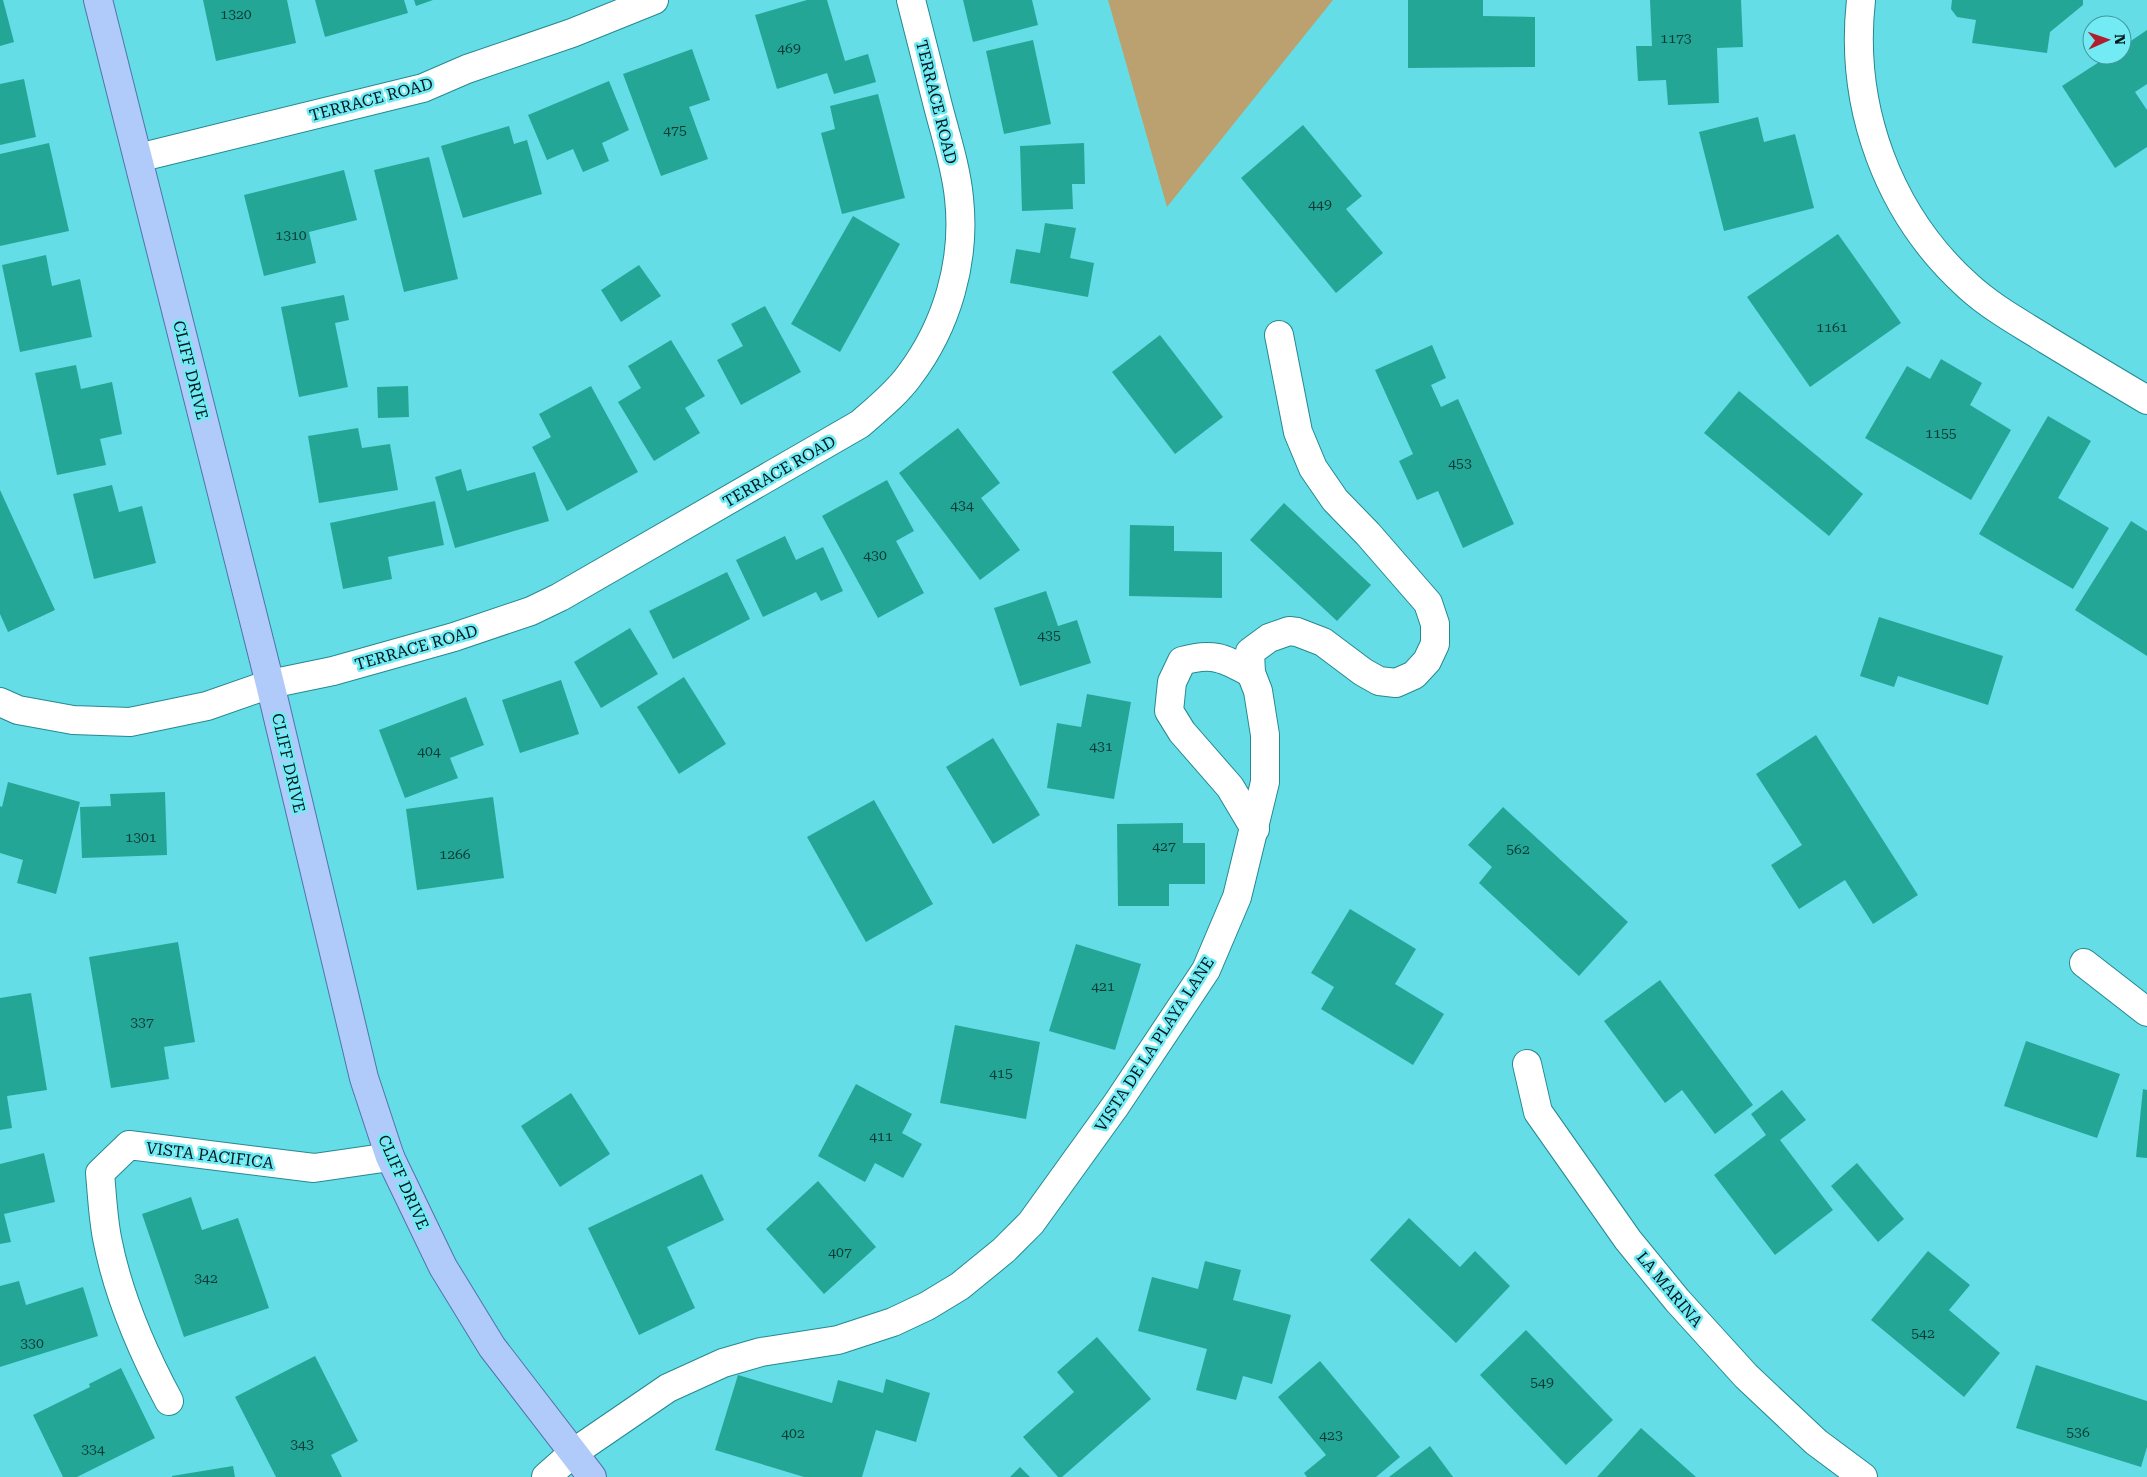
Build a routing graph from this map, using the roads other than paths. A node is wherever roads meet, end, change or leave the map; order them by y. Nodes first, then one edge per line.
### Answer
1 (98, 0) edge
2 (654, 0) edge
3 (911, 0) edge
4 (1857, 1) edge
5 (138, 158) junction
6 (1280, 335) dead end
7 (2147, 400) edge
8 (1250, 673) junction
9 (270, 684) junction
10 (0, 702) edge
11 (1255, 829) junction
12 (2084, 963) dead end
13 (2147, 1012) edge
14 (1527, 1064) dead end
15 (390, 1158) junction
16 (168, 1401) dead end
17 (573, 1454) junction
18 (546, 1477) edge
19 (592, 1477) edge
20 (1863, 1477) edge

1 - 5 main road, CLIFF DRIVE
2 - 5 street, TERRACE ROAD
3 - 9 street, TERRACE ROAD
4 - 7 street
5 - 9 main road, CLIFF DRIVE
6 - 8 street, VISTA DE LA PLAYA LANE
8 - 11 street, VISTA DE LA PLAYA LANE
8 - 11 street
9 - 10 street, TERRACE ROAD
9 - 15 main road, CLIFF DRIVE
11 - 17 street, VISTA DE LA PLAYA LANE
12 - 13 street
14 - 20 street, LA MARINA
15 - 16 street, VISTA PACIFICA
15 - 17 main road, CLIFF DRIVE
17 - 18 street, VISTA DE LA PLAYA LANE
17 - 19 main road, CLIFF DRIVE

